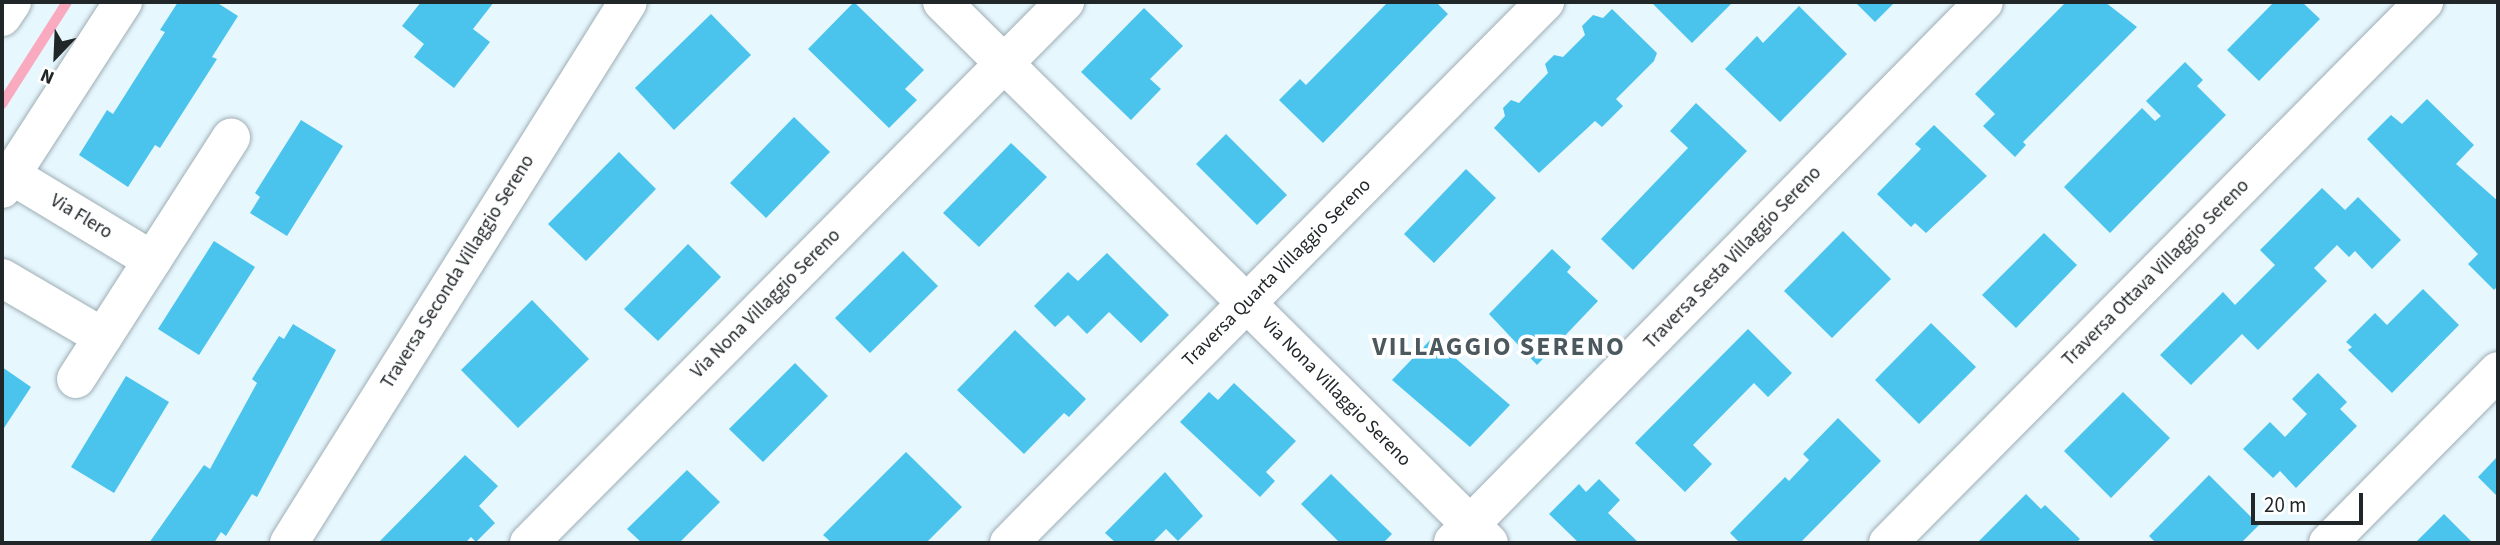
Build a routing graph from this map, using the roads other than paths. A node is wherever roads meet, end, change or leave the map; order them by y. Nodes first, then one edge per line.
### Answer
1 (12, 2) edge
2 (123, 2) edge
3 (628, 2) edge
4 (942, 2) edge
5 (1065, 2) edge
6 (1545, 2) edge
7 (1984, 2) edge
8 (2424, 2) edge
9 (2, 17) edge
10 (1004, 64) junction
11 (231, 138) dead end
12 (6, 182) edge
13 (152, 260) junction
14 (2, 278) edge
15 (1247, 304) junction
16 (103, 337) junction
17 (2498, 371) edge
18 (76, 379) dead end
19 (1471, 537) edge
20 (289, 543) edge
21 (529, 543) edge
22 (1009, 543) edge
23 (1888, 543) edge
24 (2328, 543) edge

1 - 9 street
2 - 12 street, Via Flero
3 - 20 street, Traversa Seconda Villaggio Sereno
4 - 10 street, Via Nona Villaggio Sereno
5 - 10 street, Via Nona Villaggio Sereno
6 - 15 street, Traversa Quarta Villaggio Sereno
7 - 19 street, Traversa Sesta Villaggio Sereno
8 - 23 street, Traversa Ottava Villaggio Sereno
10 - 15 street, Via Nona Villaggio Sereno
10 - 21 street, Via Nona Villaggio Sereno
11 - 13 street
12 - 13 street, Via Flero
13 - 16 street
14 - 16 street
15 - 19 street, Via Nona Villaggio Sereno
15 - 22 street, Traversa Quarta Villaggio Sereno
16 - 18 street
17 - 24 street

